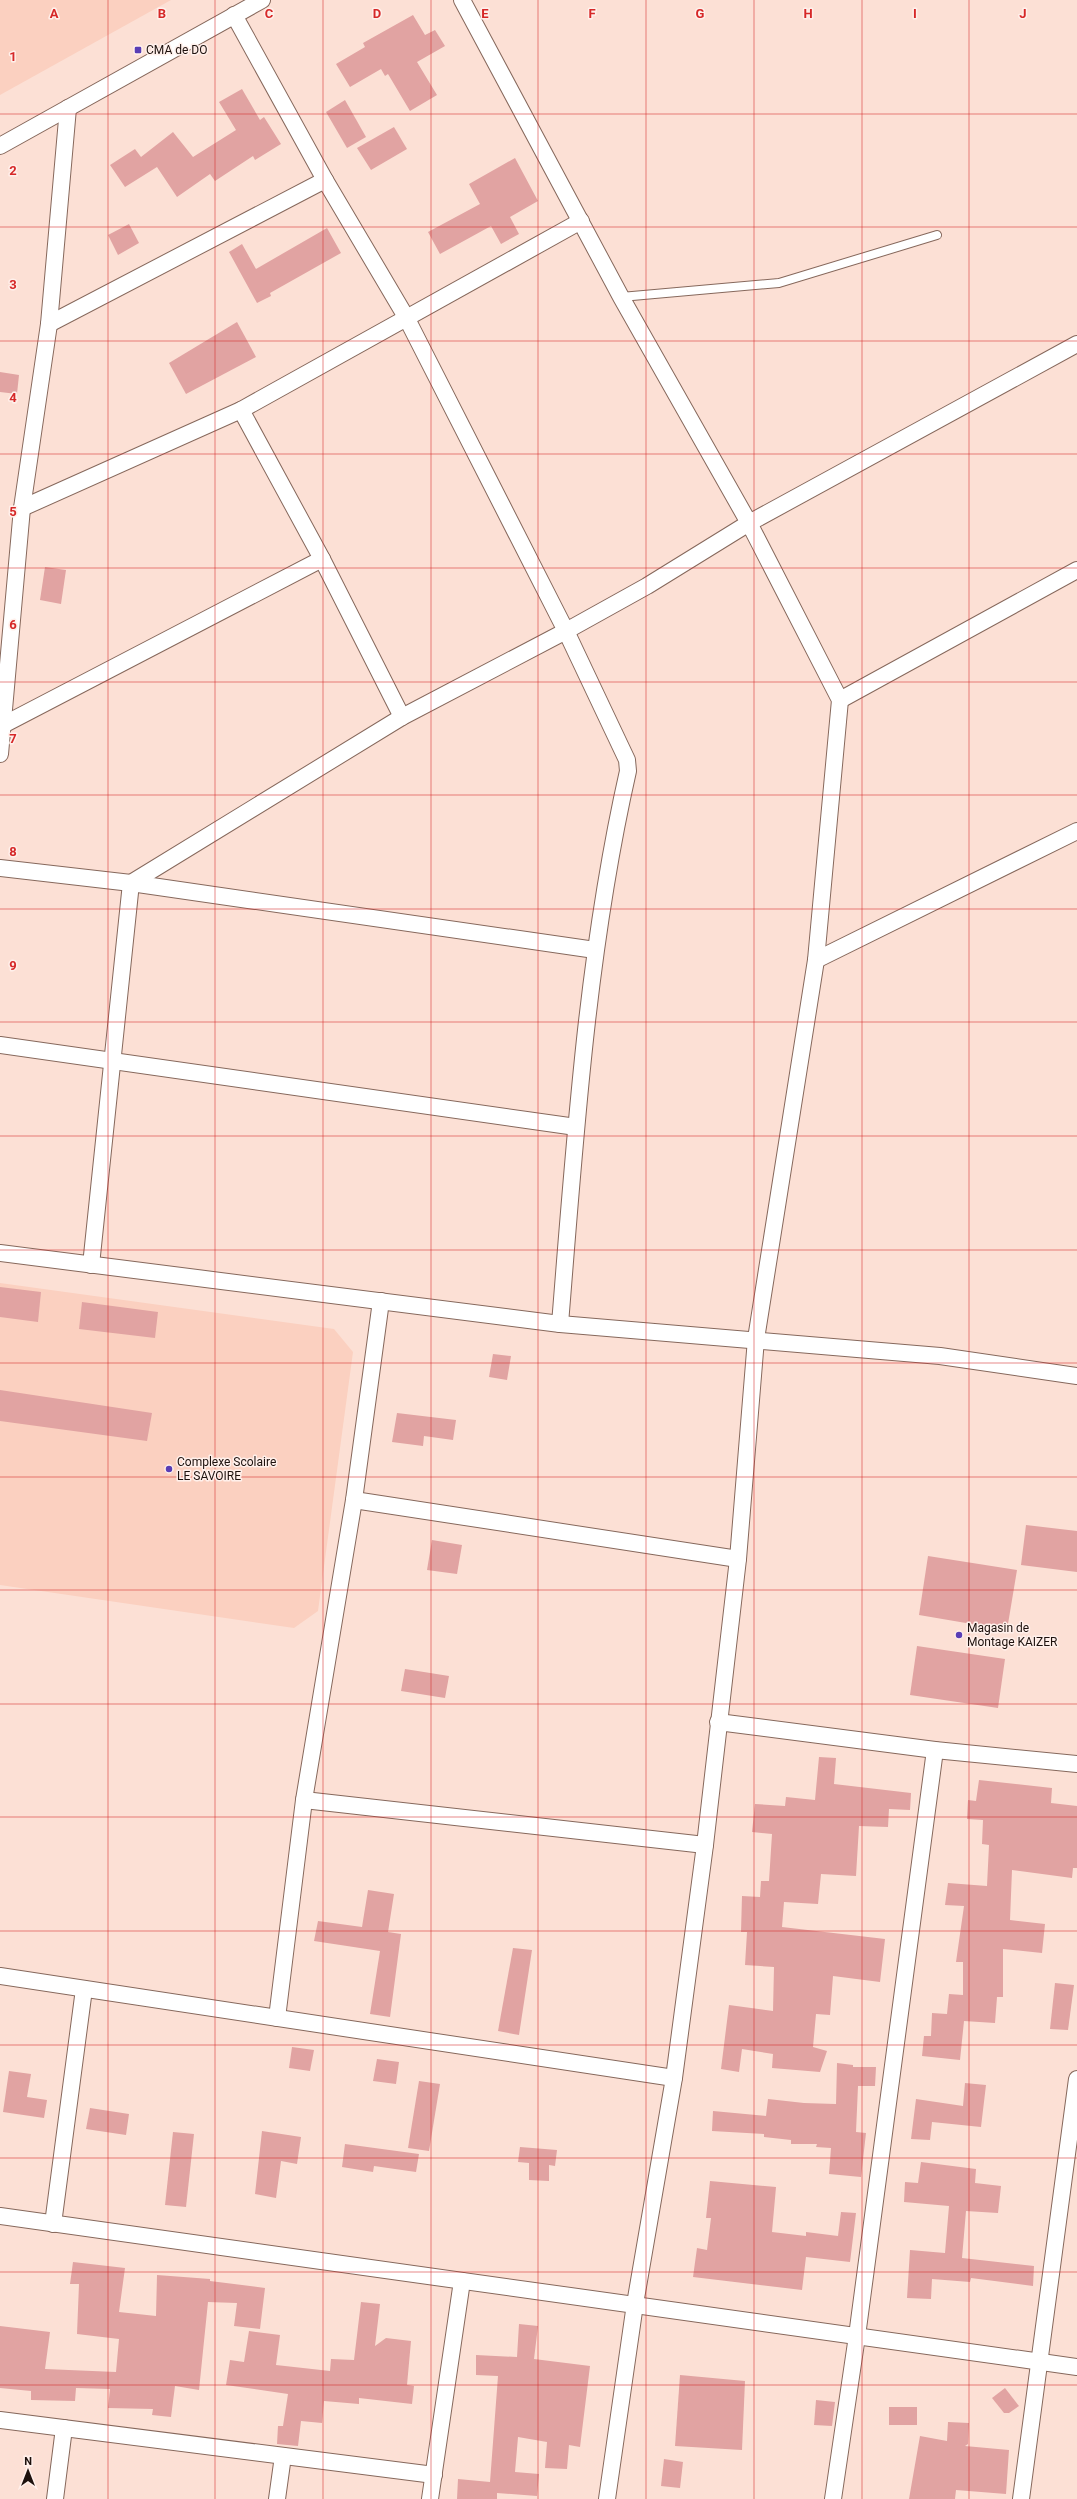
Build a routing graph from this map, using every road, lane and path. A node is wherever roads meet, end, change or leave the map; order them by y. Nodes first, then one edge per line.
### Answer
1 (262, 0) edge
2 (462, 0) edge
3 (234, 15) junction
4 (68, 108) junction
5 (0, 146) edge
6 (325, 180) junction
7 (581, 221) junction
8 (937, 235) dead end
9 (621, 297) junction
10 (406, 317) junction
11 (49, 324) junction
12 (1077, 344) edge
13 (241, 410) junction
14 (22, 508) junction
15 (749, 523) junction
16 (322, 559) junction
17 (1077, 570) edge
18 (566, 631) junction
19 (840, 700) junction
20 (402, 717) junction
21 (3, 725) junction
22 (0, 754) edge
23 (1077, 831) edge
24 (0, 868) edge
25 (131, 883) junction
26 (595, 950) junction
27 (816, 960) junction
28 (0, 1045) edge
29 (111, 1062) junction
30 (576, 1127) junction
31 (0, 1253) edge
32 (91, 1265) junction
33 (381, 1301) junction
34 (560, 1324) junction
35 (756, 1339) junction
36 (1077, 1376) edge
37 (354, 1500) junction
38 (738, 1560) junction
39 (718, 1722) junction
40 (935, 1750) junction
41 (1077, 1764) edge
42 (304, 1800) junction
43 (706, 1845) junction
44 (0, 1976) edge
45 (84, 1989) junction
46 (277, 2018) junction
47 (674, 2078) junction
48 (1077, 2079) edge
49 (0, 2216) edge
50 (53, 2224) junction
51 (462, 2281) junction
52 (635, 2304) junction
53 (857, 2336) junction
54 (1040, 2362) junction
55 (1077, 2367) edge
56 (0, 2420) edge
57 (64, 2428) junction
58 (283, 2456) junction
59 (434, 2475) junction
60 (55, 2499) edge
61 (277, 2499) edge
62 (430, 2499) edge
63 (607, 2499) edge
64 (833, 2499) edge
65 (1021, 2499) edge

1 - 3 street
2 - 7 street
3 - 4 street
3 - 6 street
4 - 5 street
4 - 11 street
6 - 10 street
6 - 11 street
7 - 9 street
7 - 10 street
8 - 9 lane
9 - 15 street
10 - 13 street
10 - 18 street
11 - 14 street
12 - 15 street
13 - 14 street
13 - 16 street
14 - 21 street
15 - 18 street
15 - 19 street
16 - 20 street
16 - 21 street
17 - 19 street
18 - 20 street
18 - 26 street
19 - 27 street
20 - 25 street
21 - 22 street
23 - 27 street
24 - 25 street
25 - 26 street
25 - 29 street
26 - 30 street
27 - 35 street
28 - 29 street
29 - 30 street
29 - 32 street
30 - 34 street
31 - 32 street
32 - 33 street
33 - 34 street
33 - 37 street
34 - 35 street
35 - 36 street
35 - 38 street
37 - 38 street
37 - 42 street
38 - 39 street
39 - 40 street
39 - 43 street
40 - 41 street
40 - 53 street
42 - 43 street
42 - 46 street
43 - 47 street
44 - 45 street
45 - 46 street
45 - 50 street
46 - 47 street
47 - 52 street
48 - 54 street
49 - 50 street
50 - 51 street
51 - 52 street
51 - 59 street
52 - 53 street
52 - 63 street
53 - 54 street
53 - 64 street
54 - 55 street
54 - 65 street
56 - 57 street
57 - 58 street
57 - 60 street
58 - 59 street
58 - 61 street
59 - 62 street

